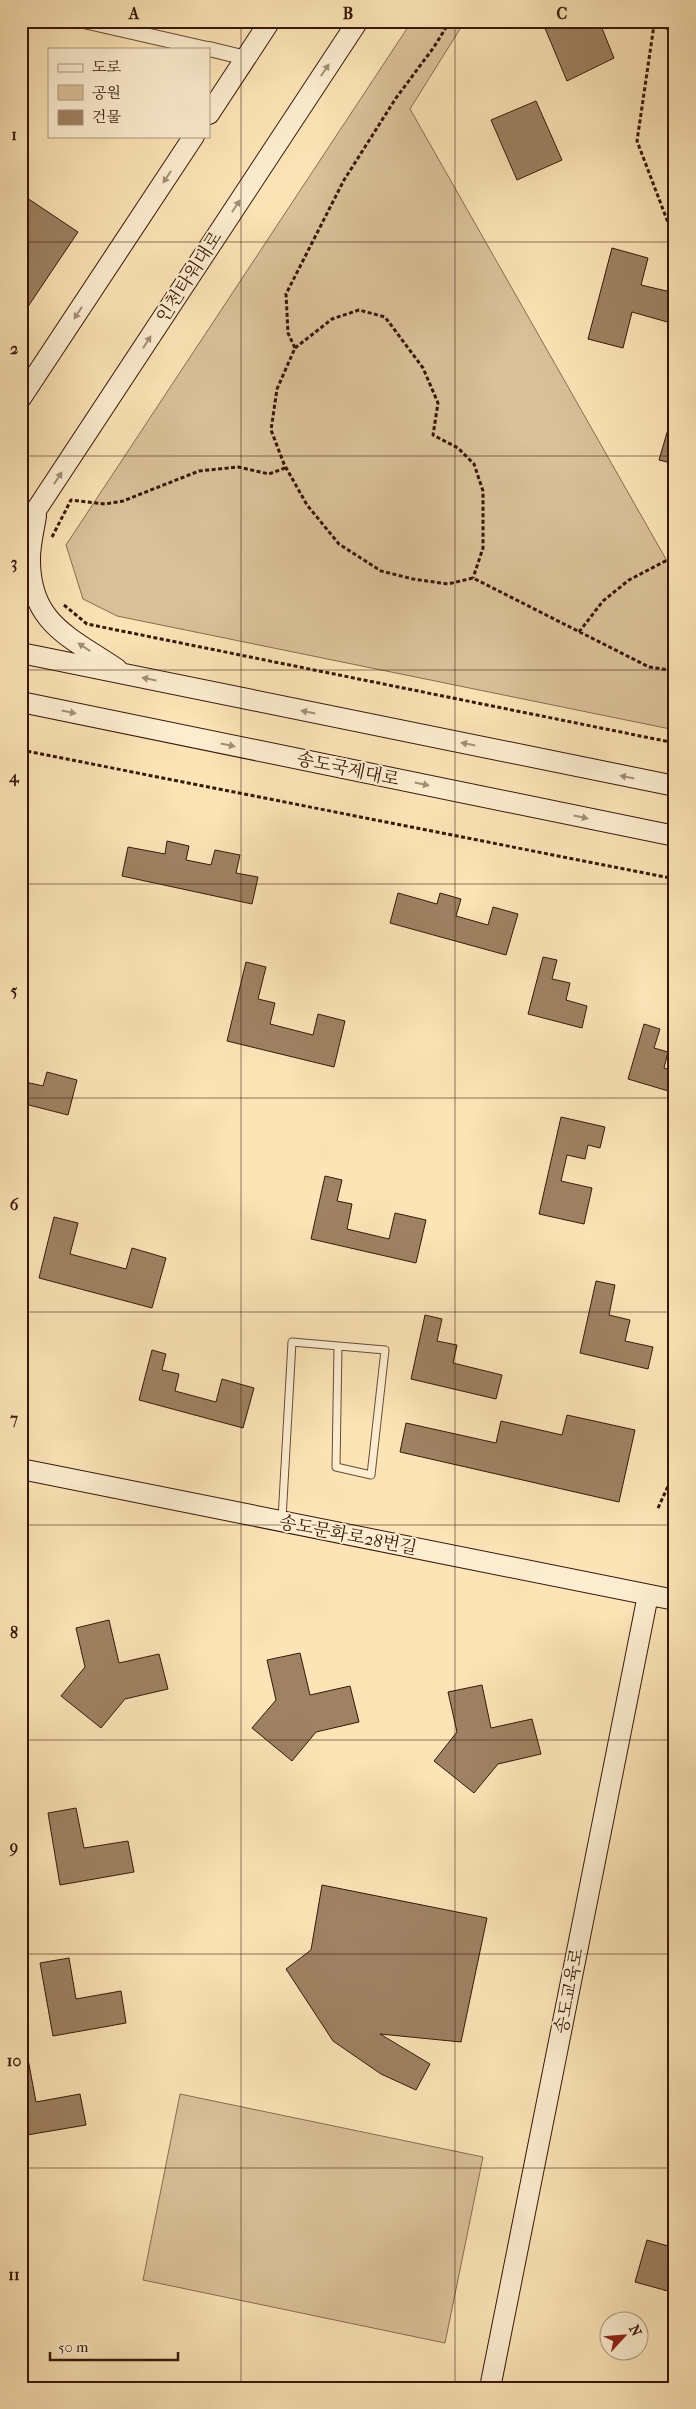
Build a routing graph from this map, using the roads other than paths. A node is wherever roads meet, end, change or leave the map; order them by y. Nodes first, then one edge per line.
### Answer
1 (25, 21) edge
2 (84, 21) edge
3 (270, 21) edge
4 (358, 21) edge
5 (21, 26) edge
6 (204, 48) edge
7 (210, 49) edge
8 (246, 58) junction
9 (210, 112) edge
10 (193, 138) edge
11 (21, 398) edge
12 (28, 521) edge
13 (21, 653) edge
14 (125, 674) junction
15 (21, 702) edge
16 (675, 786) edge
17 (675, 836) edge
18 (338, 1346) junction
19 (21, 1470) edge
20 (282, 1522) junction
21 (648, 1595) junction
22 (675, 1600) edge
23 (490, 2388) edge

1 - 5 street
2 - 6 street
3 - 8 main road
12 -> 4 main road, 인천타워대로
7 - 8 street
8 - 9 main road
10 -> 11 main road
14 -> 12 main road
13 - 14 main road
16 -> 14 main road
15 -> 17 main road, 송도국제대로
18 - 18 lane
18 - 20 lane
19 - 20 main road, 송도문화로28번길
20 - 21 main road, 송도문화로28번길
21 - 22 main road, 송도문화로28번길
21 - 23 main road, 송도교육로

